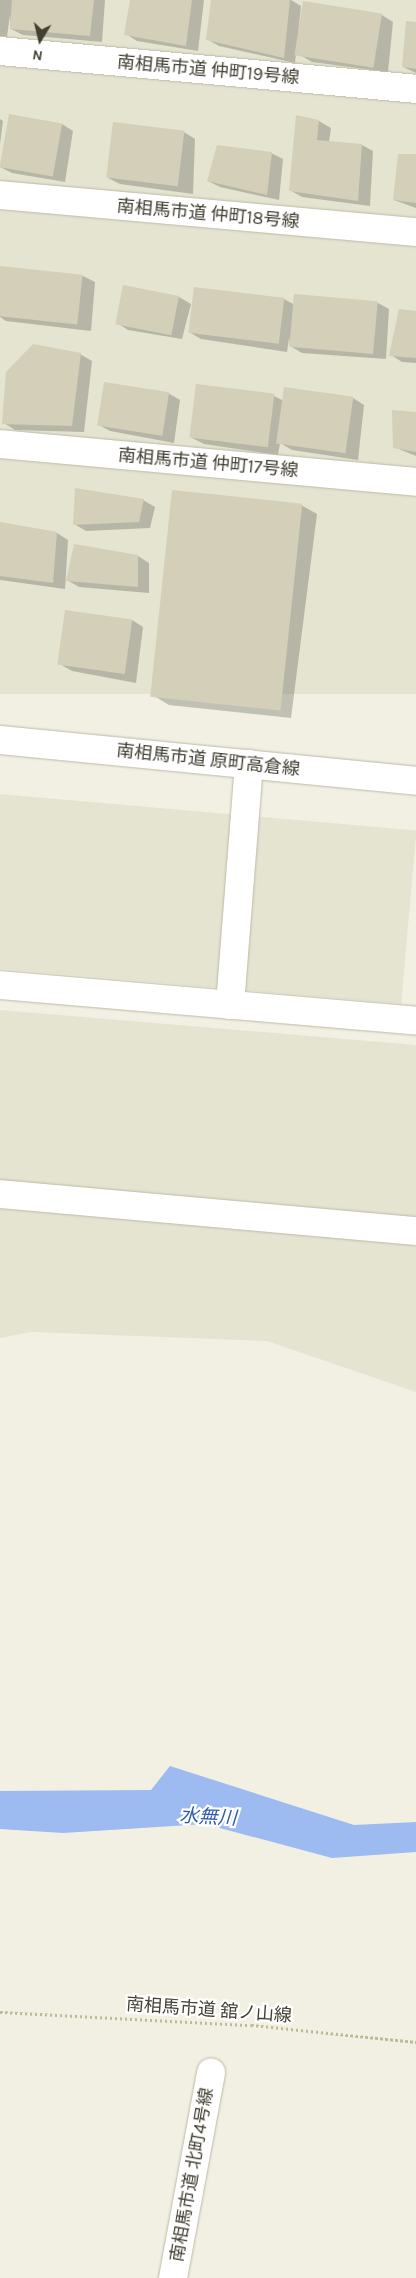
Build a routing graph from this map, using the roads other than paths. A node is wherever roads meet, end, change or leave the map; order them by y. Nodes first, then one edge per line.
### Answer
1 (0, 51) edge
2 (416, 89) edge
3 (0, 196) edge
4 (416, 232) edge
5 (0, 444) edge
6 (416, 482) edge
7 (0, 740) edge
8 (249, 764) junction
9 (416, 781) edge
10 (0, 984) edge
11 (230, 1005) junction
12 (416, 1021) edge
13 (0, 1194) edge
14 (416, 1231) edge
15 (211, 2072) dead end
16 (173, 2278) edge

1 - 2 street, 南相馬市道 仲町19号線
3 - 4 street, 南相馬市道 仲町18号線
5 - 6 street, 南相馬市道 仲町17号線
7 - 8 street, 南相馬市道 原町高倉線
8 - 9 street, 南相馬市道 原町高倉線
8 - 11 street
10 - 11 street
11 - 12 street
13 - 14 street
15 - 16 street, 南相馬市道 北町4号線

